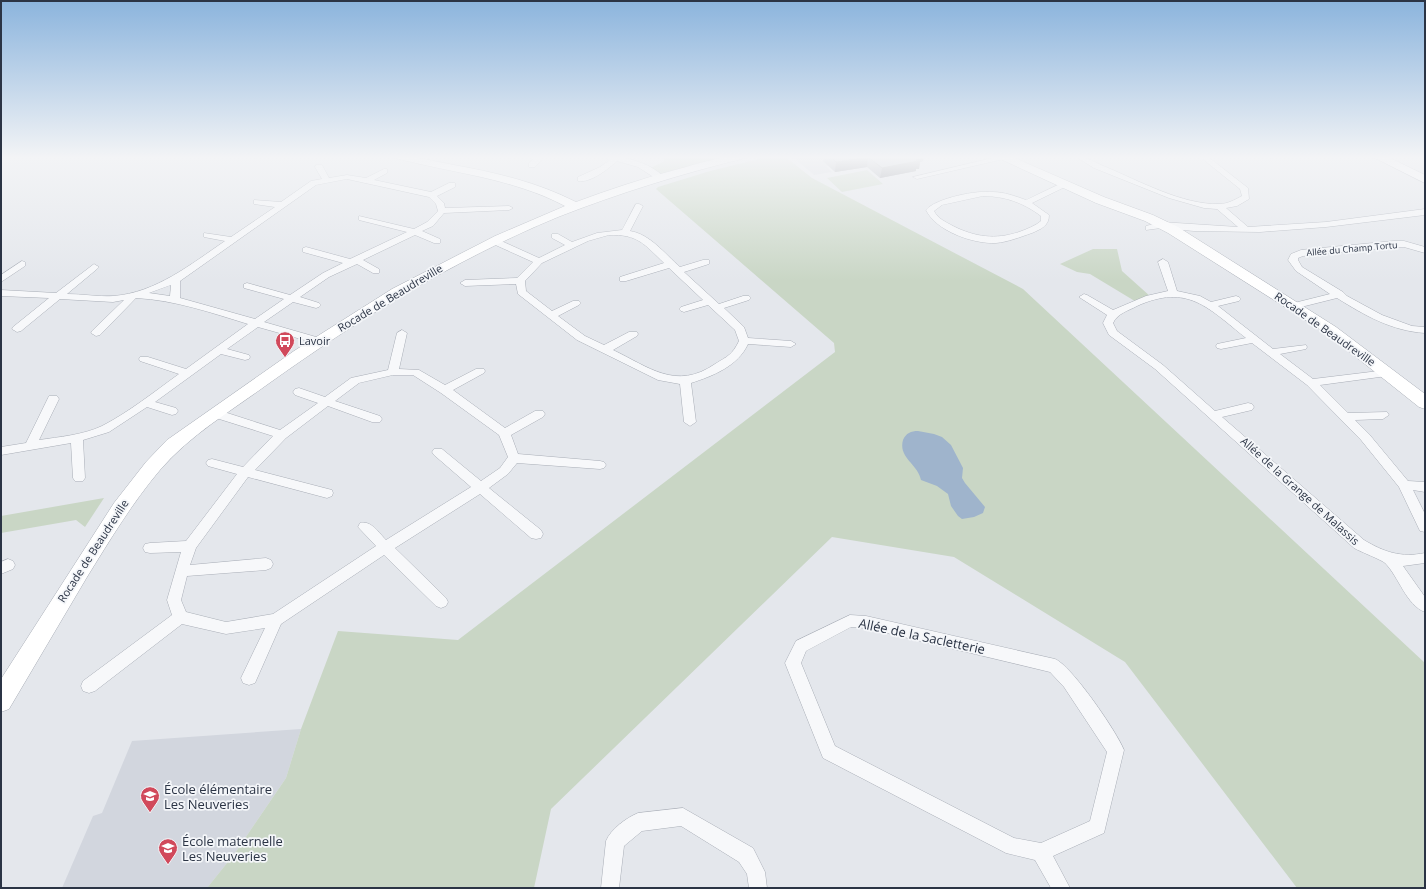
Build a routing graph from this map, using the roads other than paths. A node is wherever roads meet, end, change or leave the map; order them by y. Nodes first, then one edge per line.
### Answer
1 (292, 197) edge
2 (434, 197) edge
3 (557, 197) edge
4 (600, 197) edge
5 (968, 197) edge
6 (1009, 197) edge
7 (1038, 197) edge
8 (1094, 197) edge
9 (1177, 197) edge
10 (1246, 197) edge
11 (1100, 200) junction
12 (257, 202) dead end
13 (1026, 203) junction
14 (281, 205) junction
15 (574, 206) junction
16 (639, 206) dead end
17 (1220, 207) junction
18 (509, 208) dead end
19 (442, 211) junction
20 (1425, 212) edge
21 (362, 218) dead end
22 (1165, 225) junction
23 (1149, 228) junction
24 (1246, 230) junction
25 (1185, 231) junction
26 (417, 232) junction
27 (624, 233) junction
28 (208, 235) dead end
29 (555, 236) dead end
30 (234, 240) junction
31 (437, 241) dead end
32 (494, 241) junction
33 (572, 246) junction
34 (306, 250) dead end
35 (1425, 250) edge
36 (1221, 260) junction
37 (539, 261) junction
38 (356, 262) junction
39 (706, 262) dead end
40 (1163, 262) dead end
41 (22, 264) dead end
42 (94, 267) dead end
43 (674, 267) junction
44 (376, 271) dead end
45 (1, 279) edge
46 (623, 279) dead end
47 (175, 280) junction
48 (520, 281) junction
49 (465, 283) dead end
50 (247, 286) dead end
51 (1, 293) edge
52 (1173, 293) junction
53 (1340, 294) junction
54 (134, 295) junction
55 (58, 296) junction
56 (292, 297) junction
57 (1084, 297) dead end
58 (746, 298) dead end
59 (1236, 299) dead end
60 (175, 300) junction
61 (576, 303) dead end
62 (714, 304) junction
63 (316, 305) dead end
64 (1210, 305) junction
65 (1293, 306) junction
66 (684, 309) dead end
67 (1113, 314) junction
68 (552, 315) junction
69 (256, 324) junction
70 (17, 329) dead end
71 (1425, 330) edge
72 (96, 333) dead end
73 (402, 333) dead end
74 (633, 334) dead end
75 (1255, 339) junction
76 (319, 341) junction
77 (744, 341) junction
78 (791, 344) dead end
79 (1221, 346) dead end
80 (1302, 347) dead end
81 (219, 350) junction
82 (604, 350) junction
83 (1272, 352) junction
84 (245, 358) dead end
85 (144, 359) dead end
86 (480, 371) dead end
87 (187, 372) junction
88 (393, 372) junction
89 (1387, 373) junction
90 (685, 381) junction
91 (1312, 383) junction
92 (445, 390) junction
93 (299, 392) dead end
94 (52, 399) dead end
95 (146, 403) junction
96 (325, 403) junction
97 (1425, 404) edge
98 (1248, 407) dead end
99 (172, 411) dead end
100 (217, 414) junction
101 (539, 414) dead end
102 (1213, 415) junction
103 (1383, 415) dead end
104 (1345, 417) junction
105 (376, 419) dead end
106 (690, 422) dead end
107 (504, 433) junction
108 (282, 435) junction
109 (77, 438) junction
110 (30, 446) junction
111 (1, 451) edge
112 (438, 452) dead end
113 (514, 458) junction
114 (212, 463) dead end
115 (600, 465) dead end
116 (245, 472) junction
117 (79, 478) dead end
118 (1404, 485) junction
119 (481, 487) junction
120 (1425, 487) edge
121 (327, 493) dead end
122 (365, 527) dead end
123 (1425, 527) edge
124 (536, 534) dead end
125 (190, 546) junction
126 (150, 548) dead end
127 (384, 548) junction
128 (1425, 558) edge
129 (1391, 560) junction
130 (266, 564) dead end
131 (181, 571) junction
132 (441, 602) dead end
133 (1425, 606) edge
134 (180, 617) junction
135 (276, 620) junction
136 (249, 678) dead end
137 (89, 686) dead end
138 (1, 701) edge
139 (1041, 852) junction
140 (610, 888) edge
141 (758, 888) edge
142 (1061, 888) edge

1 - 14 street
2 - 19 street
3 - 15 street
4 - 15 street, Rocade de Beaudreville
5 - 13 street
6 - 13 street
7 - 13 street
8 - 11 street, Rocade de Beaudreville
9 - 17 street
10 - 17 street
11 - 22 street, Rocade de Beaudreville
11 - 23 street, Rocade de Beaudreville
12 - 14 street
14 - 30 street
15 - 32 street, Rocade de Beaudreville
16 - 27 street
17 - 24 street
18 - 19 street
19 - 26 street
20 - 24 street
21 - 26 street
22 - 23 street
22 - 25 street, Rocade de Beaudreville
23 - 36 street, Rocade de Beaudreville
24 - 25 street
25 - 36 street, Rocade de Beaudreville
26 - 31 street
26 - 38 street
27 - 33 street
27 - 43 street
28 - 30 street
29 - 33 street
30 - 47 street
32 - 37 street
32 - 76 street, Rocade de Beaudreville
33 - 37 street
34 - 38 street
35 - 53 street, Allée du Champ Tortu
36 - 65 street, Rocade de Beaudreville
37 - 48 street
38 - 44 street
38 - 56 street
39 - 43 street
40 - 52 street
41 - 45 street
42 - 55 street
43 - 46 street
43 - 62 street
47 - 54 street
47 - 60 street
48 - 49 street
48 - 68 street
50 - 56 street
51 - 55 street
52 - 64 street
52 - 67 street
53 - 65 street
53 - 71 street, Allée du Champ Tortu
54 - 55 street
54 - 60 street
54 - 72 street
55 - 70 street
56 - 63 street
56 - 69 street
57 - 67 street
58 - 62 street
59 - 64 street
60 - 69 street
61 - 68 street
62 - 66 street
62 - 77 street
64 - 75 street
65 - 89 street, Rocade de Beaudreville
67 - 102 street, Allée de la Grange de Malassis
68 - 82 street
69 - 76 street
69 - 81 street
73 - 88 street
74 - 82 street
75 - 79 street
75 - 83 street
76 - 100 street, Rocade de Beaudreville
77 - 78 street
77 - 90 street
80 - 83 street
81 - 84 street
81 - 87 street
82 - 90 street
83 - 91 street
85 - 87 street
86 - 92 street
87 - 95 street
88 - 92 street
88 - 96 street
89 - 91 street
89 - 97 street, Rocade de Beaudreville
90 - 106 street
91 - 104 street
92 - 107 street
93 - 96 street
94 - 110 street
95 - 99 street
95 - 109 street
96 - 105 street
96 - 108 street
98 - 102 street
100 - 108 street
100 - 138 street, Rocade de Beaudreville
101 - 107 street
102 - 129 street, Allée de la Grange de Malassis
103 - 104 street
104 - 118 street
107 - 113 street
108 - 116 street
109 - 110 street
109 - 117 street
110 - 111 street
112 - 119 street
113 - 115 street
113 - 119 street
114 - 116 street
116 - 121 street
116 - 125 street
118 - 120 street
118 - 123 street
119 - 124 street
119 - 127 street
122 - 127 street
125 - 126 street
125 - 131 street
127 - 132 street
127 - 135 street
128 - 129 street, Allée de la Grange de Malassis
129 - 133 street
130 - 131 street
131 - 134 street
134 - 135 street
134 - 137 street
135 - 136 street
139 - 139 street, Allée de la Sacletterie
139 - 142 street
140 - 141 street

